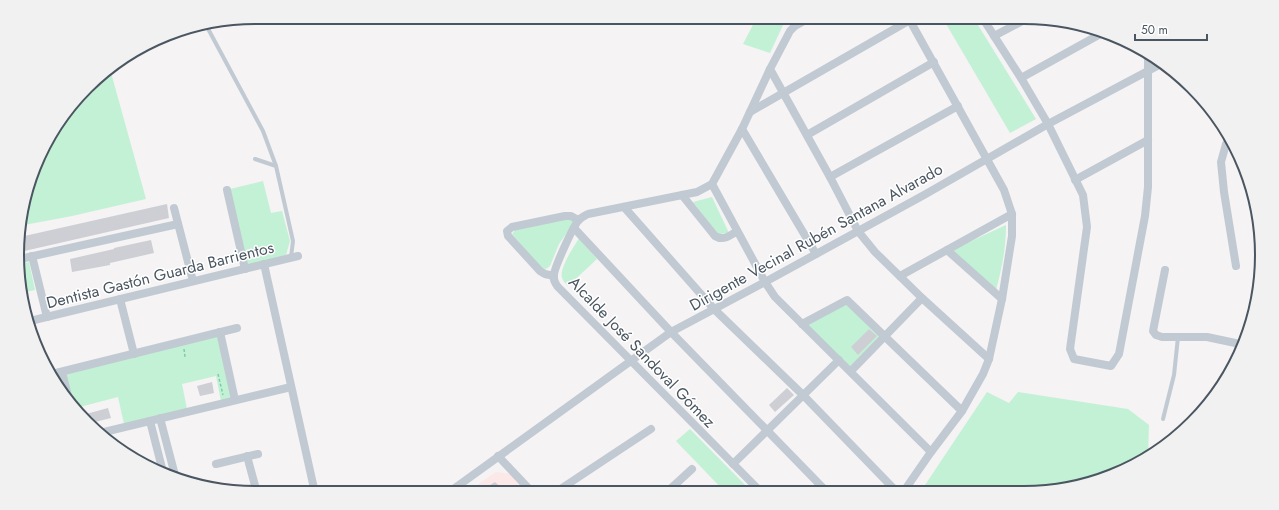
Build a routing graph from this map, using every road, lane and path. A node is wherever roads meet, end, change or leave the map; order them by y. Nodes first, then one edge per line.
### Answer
1 (799, 24) edge
2 (901, 24) edge
3 (912, 24) edge
4 (986, 24) edge
5 (1017, 24) edge
6 (208, 29) edge
7 (994, 36) junction
8 (1097, 36) edge
9 (1148, 60) edge
10 (934, 62) junction
11 (1157, 66) edge
12 (770, 69) junction
13 (1148, 71) junction
14 (1021, 78) junction
15 (784, 93) junction
16 (958, 106) junction
17 (750, 112) junction
18 (1048, 124) junction
19 (742, 129) junction
20 (807, 135) junction
21 (1148, 140) junction
22 (1226, 144) edge
23 (987, 158) junction
24 (255, 159) dead end
25 (276, 166) junction
26 (830, 177) junction
27 (1075, 180) junction
28 (712, 184) junction
29 (227, 190) dead end
30 (682, 195) junction
31 (624, 207) junction
32 (174, 208) dead end
33 (1012, 214) junction
34 (178, 224) junction
35 (576, 224) junction
36 (858, 231) junction
37 (737, 232) junction
38 (947, 250) junction
39 (816, 254) junction
40 (32, 256) junction
41 (294, 257) joint
42 (24, 258) edge
43 (264, 264) junction
44 (1236, 266) dead end
45 (245, 269) junction
46 (1165, 270) dead end
47 (554, 276) junction
48 (900, 276) junction
49 (193, 282) junction
50 (765, 282) junction
51 (922, 298) junction
52 (120, 299) junction
53 (1002, 299) junction
54 (714, 309) junction
55 (47, 317) junction
56 (33, 320) edge
57 (802, 324) junction
58 (236, 328) dead end
59 (220, 332) junction
60 (671, 332) junction
61 (885, 336) junction
62 (1178, 337) junction
63 (1237, 343) edge
64 (134, 354) junction
65 (989, 359) junction
66 (839, 360) junction
67 (630, 361) junction
68 (851, 371) junction
69 (62, 372) junction
70 (57, 373) edge
71 (218, 374) dead end
72 (66, 387) edge
73 (291, 387) junction
74 (802, 396) junction
75 (235, 400) junction
76 (225, 403) junction
77 (962, 411) junction
78 (160, 418) junction
79 (1163, 419) dead end
80 (150, 421) junction
81 (651, 429) dead end
82 (768, 430) junction
83 (106, 432) edge
84 (931, 452) junction
85 (258, 454) dead end
86 (247, 456) junction
87 (498, 456) junction
88 (216, 464) dead end
89 (733, 464) junction
90 (161, 466) edge
91 (692, 469) dead end
92 (174, 471) edge
93 (255, 486) edge
94 (313, 486) edge
95 (456, 486) edge
96 (526, 486) edge
97 (565, 486) edge
98 (674, 486) edge
99 (755, 486) edge
100 (821, 486) edge
101 (891, 486) edge
102 (907, 486) edge

1 - 12 street
2 - 15 street
3 - 10 street
4 - 7 street
5 - 7 street
6 - 25 lane
7 - 14 street
8 - 14 street
9 - 13 street
10 - 16 street
10 - 20 street
11 - 13 street, Dirigente Vecinal Rubén Santana Alvarado
12 - 15 street
12 - 17 street
13 - 18 street, Dirigente Vecinal Rubén Santana Alvarado
13 - 21 street
14 - 18 street
15 - 17 street
15 - 20 street
16 - 23 street
16 - 26 street
17 - 19 street
18 - 23 street, Dirigente Vecinal Rubén Santana Alvarado
18 - 27 street
19 - 28 street
19 - 39 street
20 - 26 street
21 - 27 street
21 - 27 street
22 - 44 street
23 - 33 street
23 - 36 street, Dirigente Vecinal Rubén Santana Alvarado
24 - 25 lane
25 - 41 lane
26 - 36 street
28 - 30 street
28 - 37 street
29 - 45 street
30 - 31 street
30 - 37 street
31 - 35 street
31 - 54 street
32 - 34 street
33 - 38 street
33 - 53 street
34 - 40 street
34 - 49 street
35 - 47 street, Alcalde José Sandoval Gómez
35 - 47 street
35 - 60 street
36 - 39 street, Dirigente Vecinal Rubén Santana Alvarado
36 - 48 street
37 - 50 street
38 - 48 street
38 - 53 street
39 - 50 street, Dirigente Vecinal Rubén Santana Alvarado
40 - 42 street
40 - 55 street
41 - 43 street, Dentista Gastón Guarda Barrientos
43 - 45 street, Dentista Gastón Guarda Barrientos
43 - 73 street
45 - 49 street, Dentista Gastón Guarda Barrientos
46 - 62 street
47 - 67 street, Alcalde José Sandoval Gómez
48 - 51 street
49 - 52 street, Dentista Gastón Guarda Barrientos
50 - 54 street, Dirigente Vecinal Rubén Santana Alvarado
50 - 57 street
51 - 61 street
51 - 65 street
52 - 55 street, Dentista Gastón Guarda Barrientos
52 - 64 street
53 - 65 street
54 - 60 street, Dirigente Vecinal Rubén Santana Alvarado
54 - 74 street
55 - 56 street, Dentista Gastón Guarda Barrientos
57 - 61 street
57 - 66 street
58 - 59 street
59 - 64 street
59 - 75 street
60 - 67 street, Dirigente Vecinal Rubén Santana Alvarado
60 - 82 street
61 - 68 street
61 - 77 street
62 - 63 street
62 - 79 lane
64 - 69 street
65 - 77 street
66 - 68 street
66 - 74 street
67 - 87 street, Dirigente Vecinal Rubén Santana Alvarado
67 - 89 street, Alcalde José Sandoval Gómez
68 - 84 street
69 - 70 street
69 - 72 street
71 - 76 path
73 - 75 street
73 - 94 street
74 - 82 street
74 - 101 street
75 - 76 street
76 - 78 street
77 - 84 street
78 - 80 street
78 - 92 street
80 - 83 street
80 - 90 street
81 - 97 street
82 - 89 street
82 - 100 street
84 - 102 street
85 - 86 street
86 - 88 street
86 - 93 street
87 - 95 street, Dirigente Vecinal Rubén Santana Alvarado
87 - 96 street
89 - 99 street, Alcalde José Sandoval Gómez
91 - 98 street

